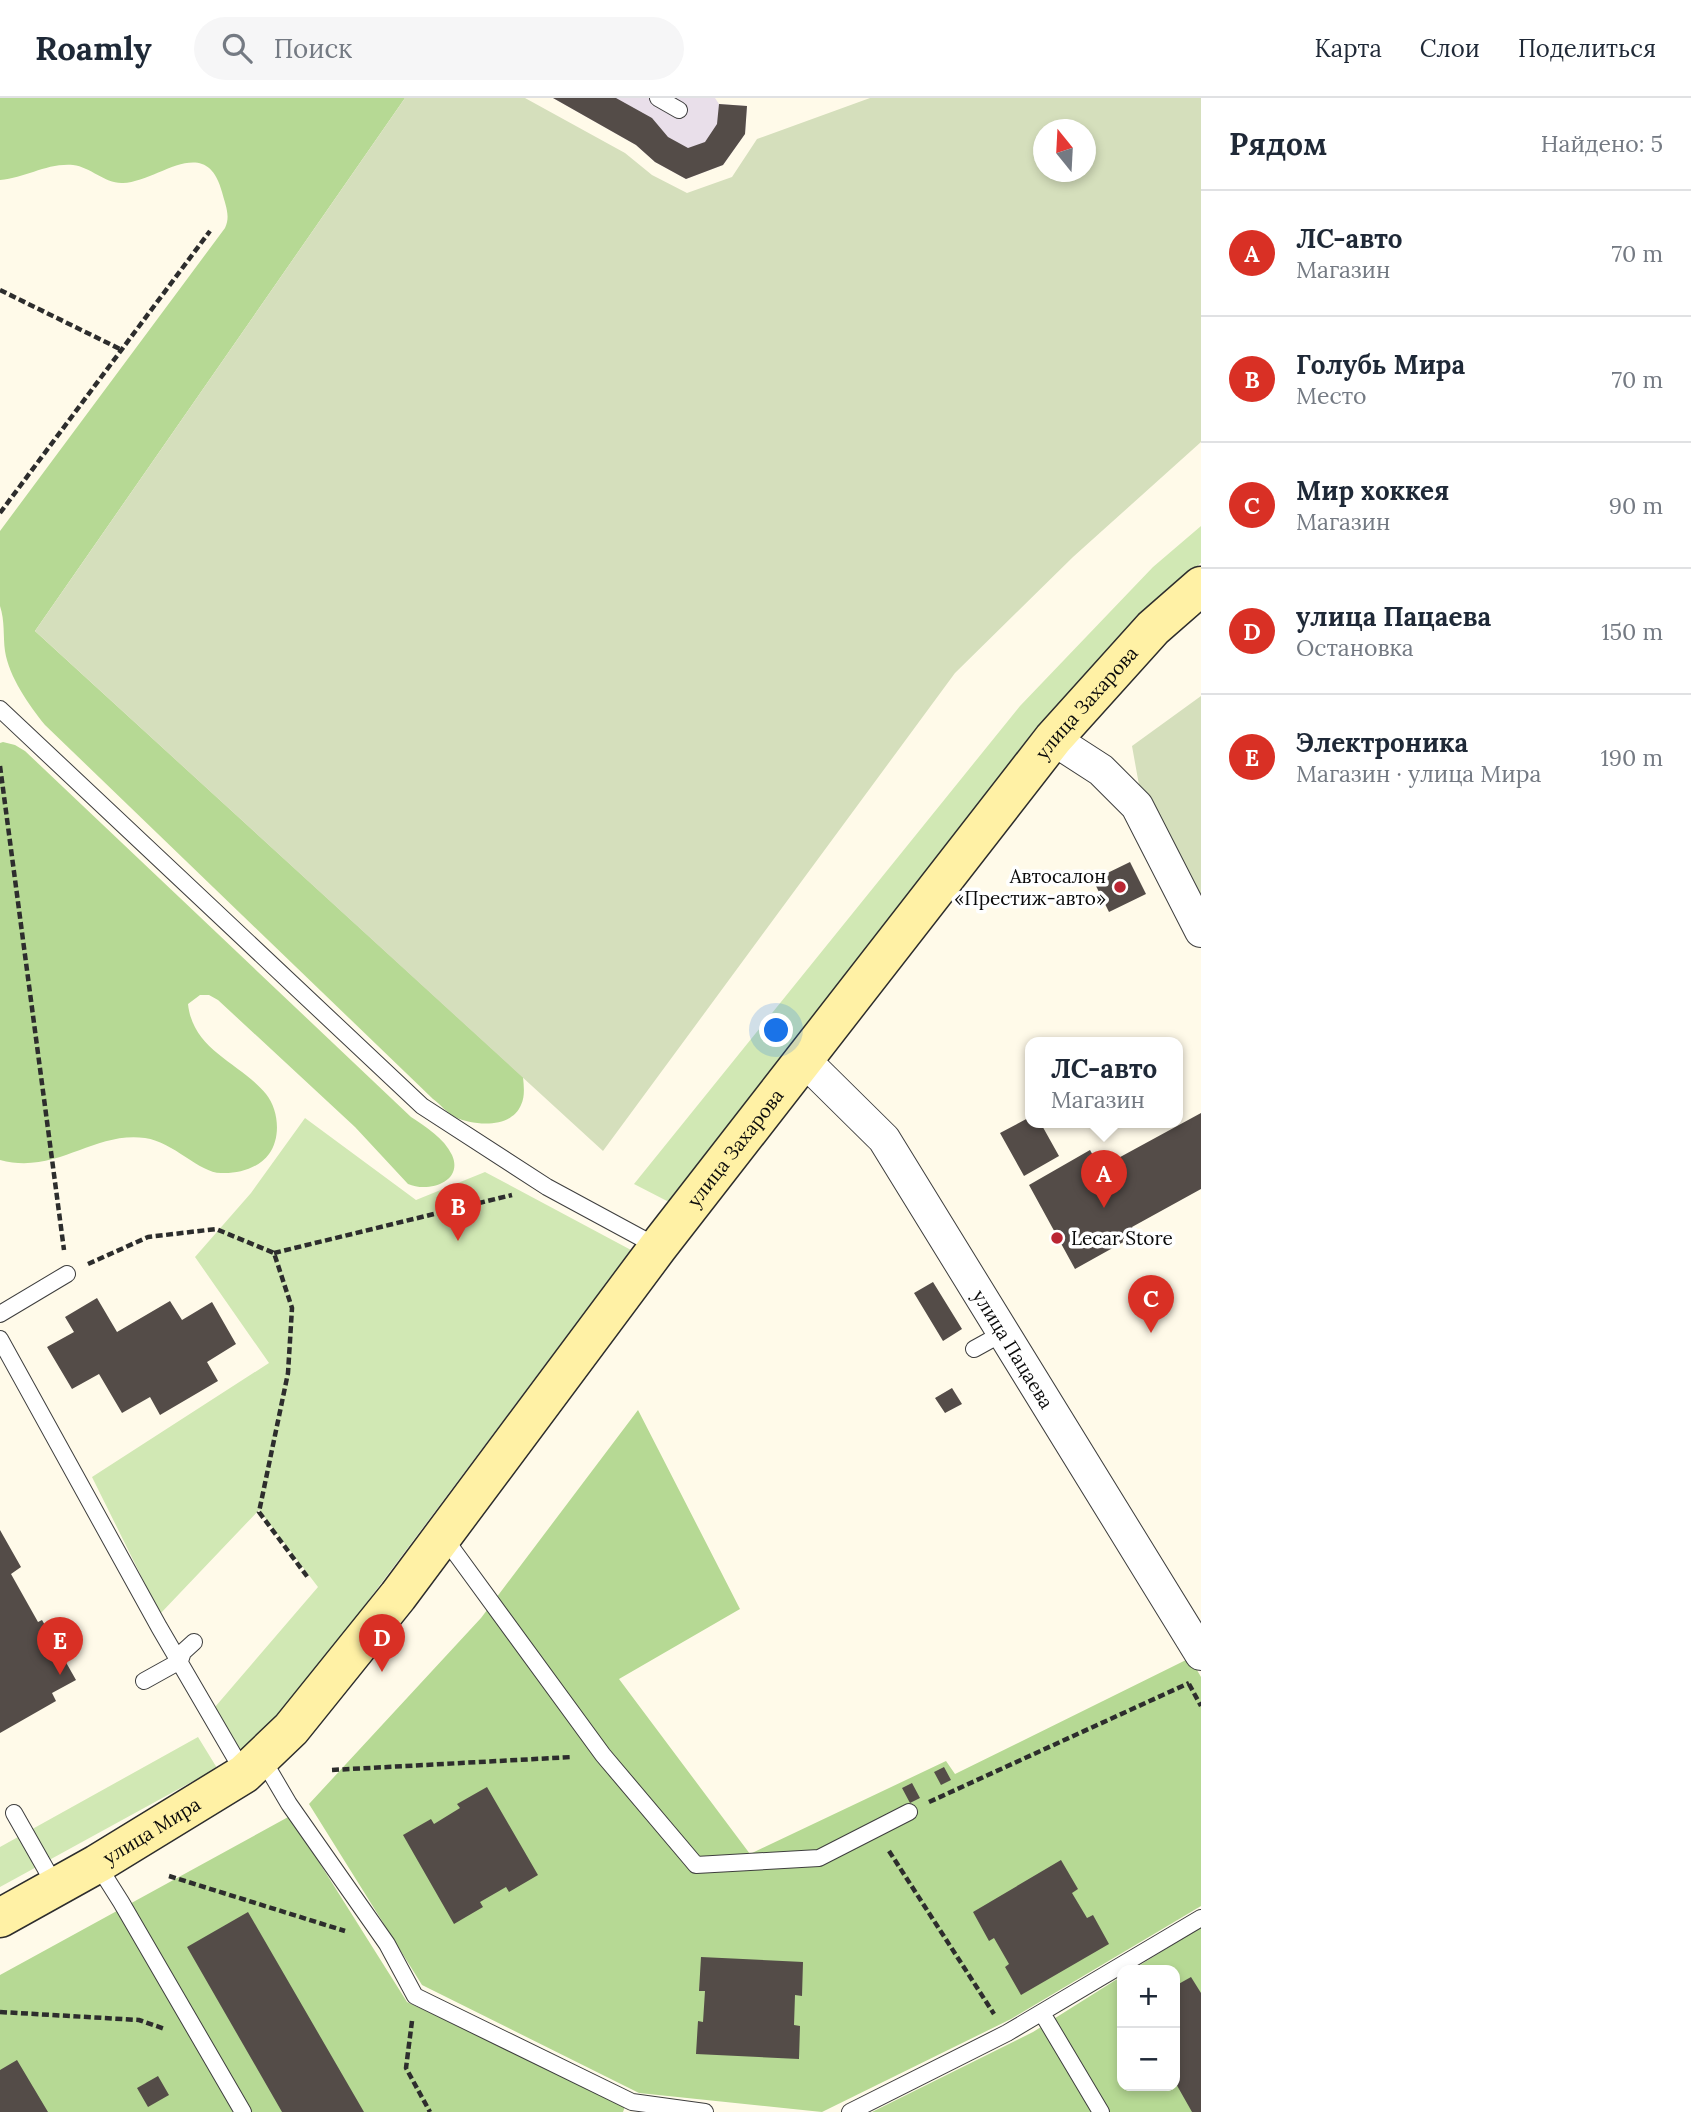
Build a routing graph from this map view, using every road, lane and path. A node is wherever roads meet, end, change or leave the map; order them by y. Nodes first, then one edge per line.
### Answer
1 (658, 98) edge
2 (680, 110) dead end
3 (210, 230) dead end
4 (0, 290) edge
5 (122, 350) junction
6 (0, 513) edge
7 (1201, 586) edge
8 (0, 709) edge
9 (1053, 739) junction
10 (0, 766) edge
11 (1201, 930) edge
12 (804, 1059) junction
13 (547, 1187) junction
14 (658, 1247) junction
15 (274, 1253) junction
16 (67, 1274) junction
17 (0, 1314) edge
18 (1003, 1333) junction
19 (0, 1339) edge
20 (974, 1349) dead end
21 (443, 1536) junction
22 (309, 1578) dead end
23 (194, 1642) dead end
24 (180, 1661) junction
25 (1198, 1667) edge
26 (144, 1681) dead end
27 (291, 1729) joint
28 (603, 1755) junction
29 (253, 1766) junction
30 (332, 1770) dead end
31 (909, 1812) joint
32 (14, 1813) dead end
33 (875, 1829) junction
34 (97, 1864) junction
35 (169, 1876) dead end
36 (56, 1887) junction
37 (0, 1918) edge
38 (1201, 1918) edge
39 (387, 1944) junction
40 (415, 1996) junction
41 (0, 2012) edge
42 (1042, 2013) junction
43 (1007, 2033) junction
44 (203, 2042) junction
45 (631, 2107) edge
46 (243, 2112) edge
47 (430, 2112) edge
48 (705, 2112) edge
49 (850, 2112) edge
50 (1101, 2112) edge

1 - 2 lane
3 - 5 path
4 - 5 path
5 - 6 path
7 - 9 main road, улица Захарова
8 - 13 lane
9 - 11 street
9 - 12 main road, улица Захарова
10 - 16 path
12 - 14 main road, улица Захарова
12 - 18 street, улица Пацаева
13 - 14 lane
13 - 15 path
14 - 21 main road, улица Захарова
15 - 16 path
15 - 22 path
16 - 17 lane
18 - 20 lane
18 - 25 street, улица Пацаева
19 - 24 lane
21 - 27 main road, улица Захарова
21 - 28 lane
23 - 24 lane
24 - 26 lane
24 - 29 lane
25 - 31 path
27 - 29 main road, улица Мира
28 - 30 path
28 - 33 lane
29 - 34 main road, улица Мира
29 - 39 lane
31 - 33 lane
32 - 36 lane
33 - 43 path
34 - 36 main road, улица Мира
34 - 44 lane
35 - 39 path
36 - 37 main road, улица Мира
38 - 42 lane
39 - 40 lane
40 - 45 lane
40 - 47 path
41 - 44 path
42 - 43 lane
42 - 50 lane
43 - 49 lane
44 - 46 lane
45 - 48 lane

